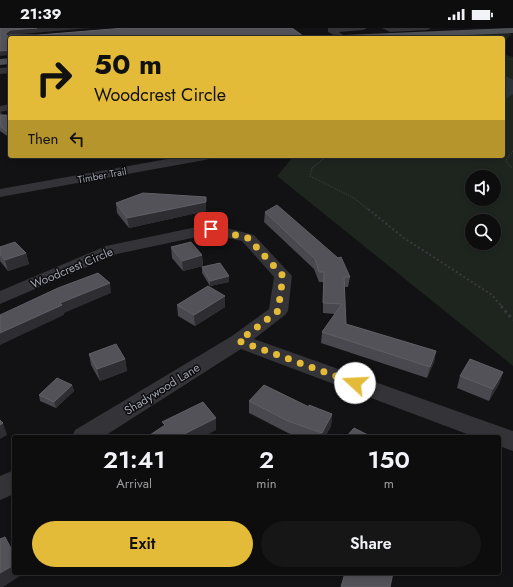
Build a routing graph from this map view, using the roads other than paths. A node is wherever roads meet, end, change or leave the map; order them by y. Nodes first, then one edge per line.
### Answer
1 (363, 28) edge
2 (370, 28) edge
3 (417, 28) edge
4 (427, 28) edge
5 (513, 30) edge
6 (389, 31) edge
7 (341, 36) edge
8 (357, 36) edge
9 (194, 158) edge
10 (0, 193) edge
11 (0, 298) edge
12 (239, 341) junction
13 (87, 435) edge
14 (499, 435) edge
15 (501, 436) edge
16 (513, 440) edge
17 (12, 481) edge
18 (0, 489) edge

1 - 7 street
2 - 6 street
3 - 4 street
3 - 6 street
5 - 6 main road
6 - 8 main road
9 - 10 street, Timber Trail
11 - 12 street, Woodcrest Circle
12 - 13 street, Shadywood Lane
12 - 14 street
15 - 16 street
17 - 18 street

